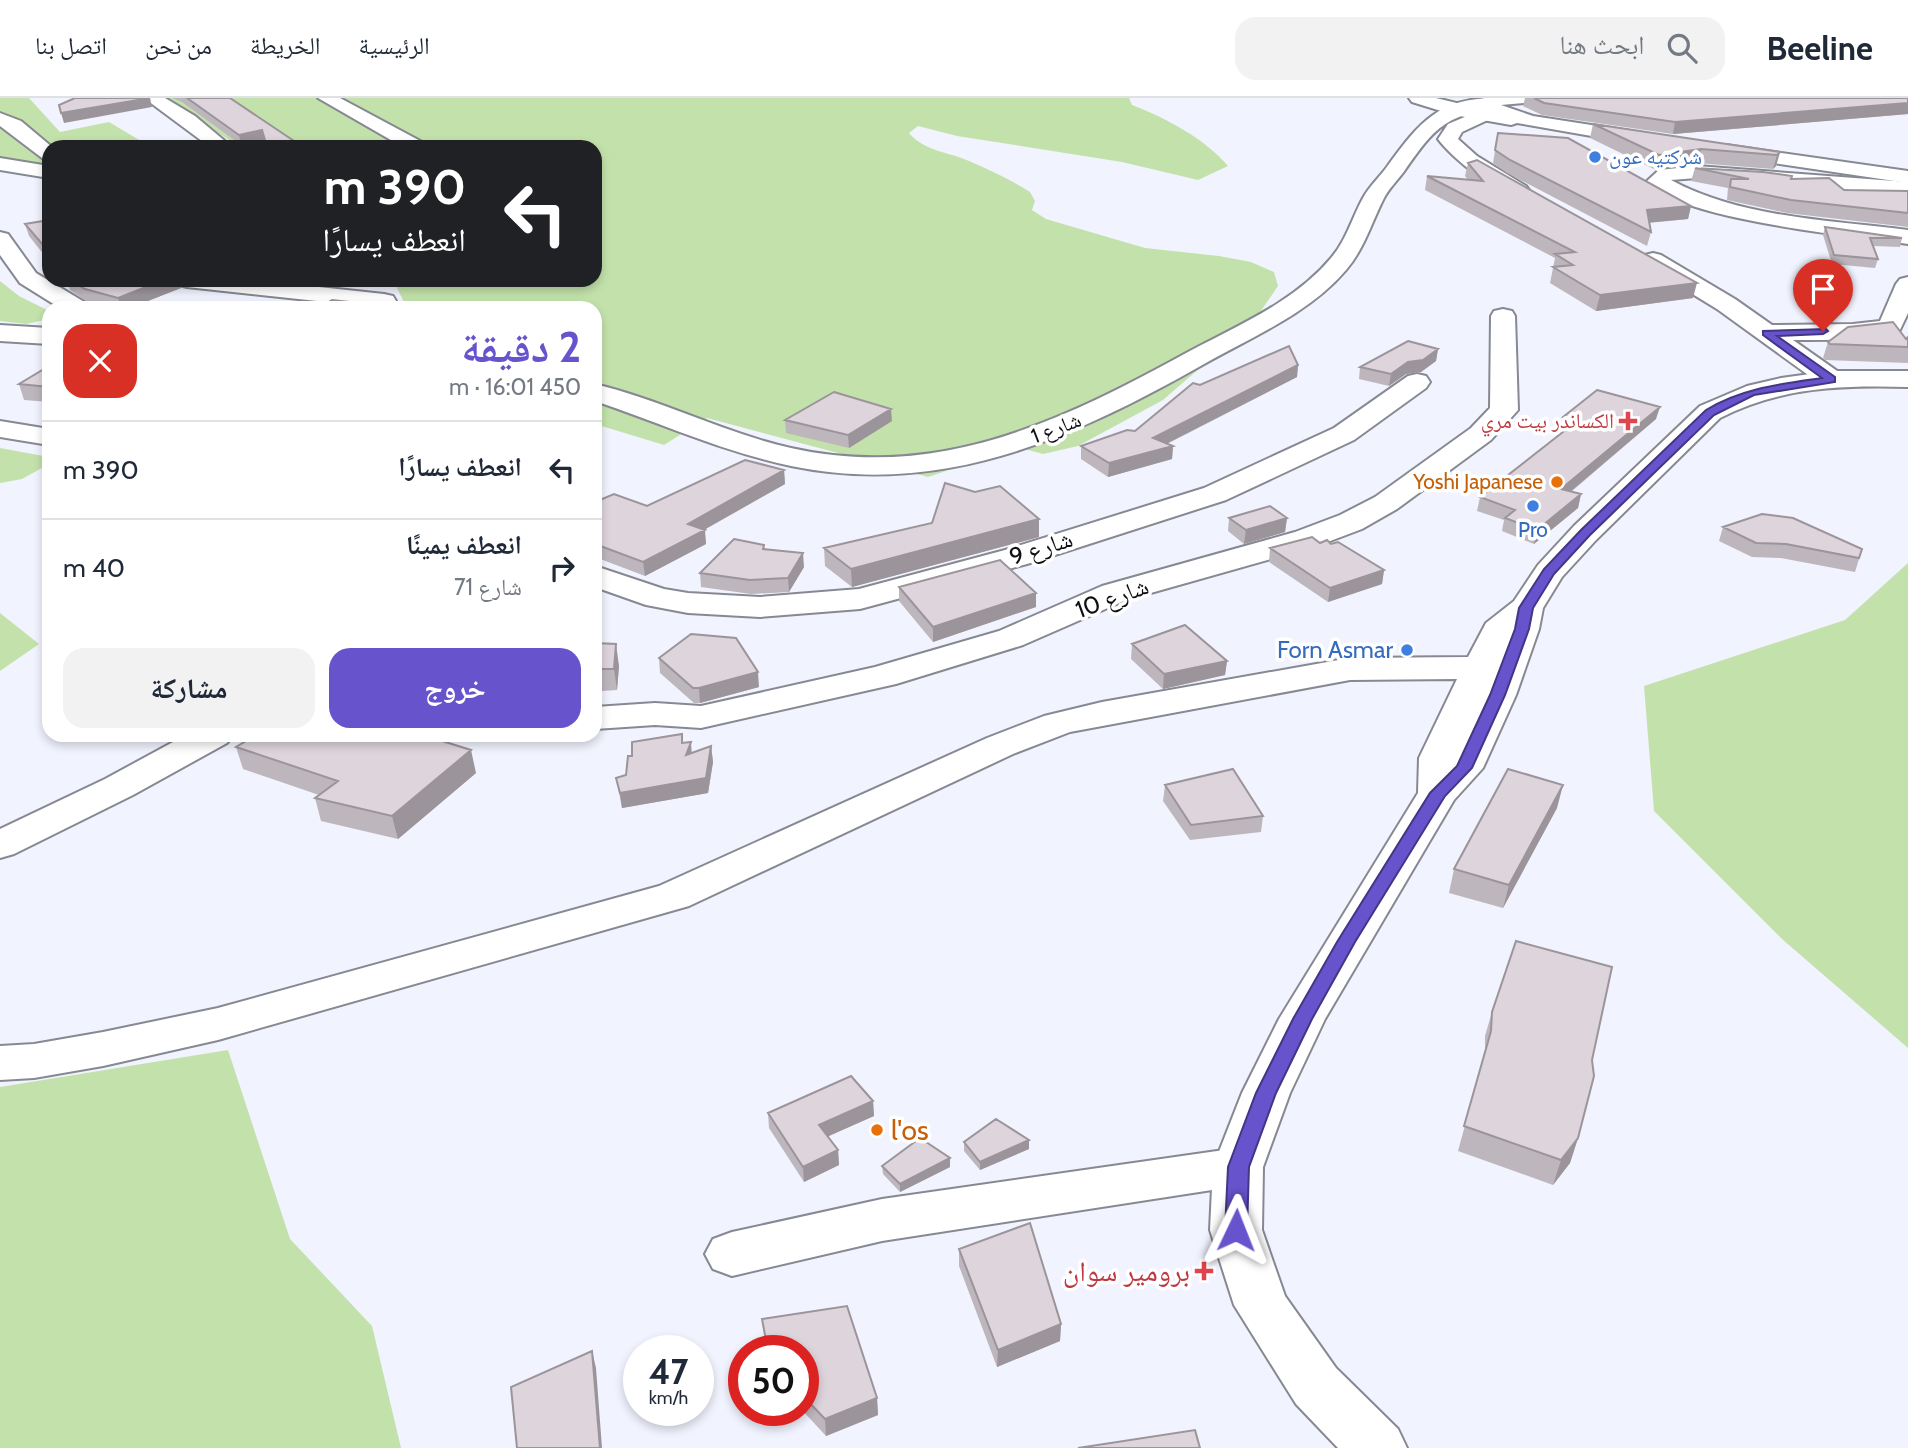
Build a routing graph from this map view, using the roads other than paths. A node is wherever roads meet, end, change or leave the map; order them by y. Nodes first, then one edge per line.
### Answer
1 (153, 98) edge
2 (327, 98) edge
3 (1415, 98) edge
4 (1524, 98) edge
5 (1492, 105) edge
6 (1454, 110) junction
7 (0, 119) edge
8 (1417, 138) junction
9 (213, 140) edge
10 (404, 140) edge
11 (1666, 142) edge
12 (42, 148) edge
13 (1707, 149) edge
14 (0, 164) edge
15 (42, 171) edge
16 (1908, 177) edge
17 (1908, 188) edge
18 (1539, 202) edge
19 (1908, 237) edge
20 (0, 239) edge
21 (1631, 248) edge
22 (21, 269) junction
23 (42, 270) edge
24 (1908, 284) edge
25 (253, 287) edge
26 (64, 301) edge
27 (384, 301) dead end
28 (1503, 316) dead end
29 (0, 333) edge
30 (1766, 333) junction
31 (42, 336) edge
32 (1831, 379) junction
33 (1908, 379) edge
34 (1418, 382) dead end
35 (602, 394) edge
36 (602, 406) edge
37 (640, 406) junction
38 (42, 421) edge
39 (0, 427) edge
40 (42, 435) edge
41 (602, 578) edge
42 (1488, 682) junction
43 (602, 718) edge
44 (201, 742) edge
45 (0, 845) edge
46 (0, 1063) edge
47 (1238, 1167) junction
48 (732, 1254) dead end
49 (1377, 1448) edge

1 - 9 street
2 - 10 street
3 - 6 street
3 - 8 street
4 - 5 street
5 - 6 street
5 - 11 street
5 - 18 street
6 - 8 street, شارع 1
7 - 12 street
8 - 37 street, شارع 1
13 - 16 street
14 - 15 street
17 - 19 street
20 - 22 street
21 - 30 street
22 - 23 street
22 - 26 street
24 - 30 street
25 - 27 street
28 - 43 street, شارع 10
29 - 31 street
30 - 32 street
32 - 33 street
32 - 42 street
34 - 41 street, شارع 9
35 - 37 street, شارع 1
36 - 37 street
38 - 39 street
39 - 40 street
42 - 46 street
42 - 47 street
44 - 45 street
47 - 48 street
47 - 49 street

